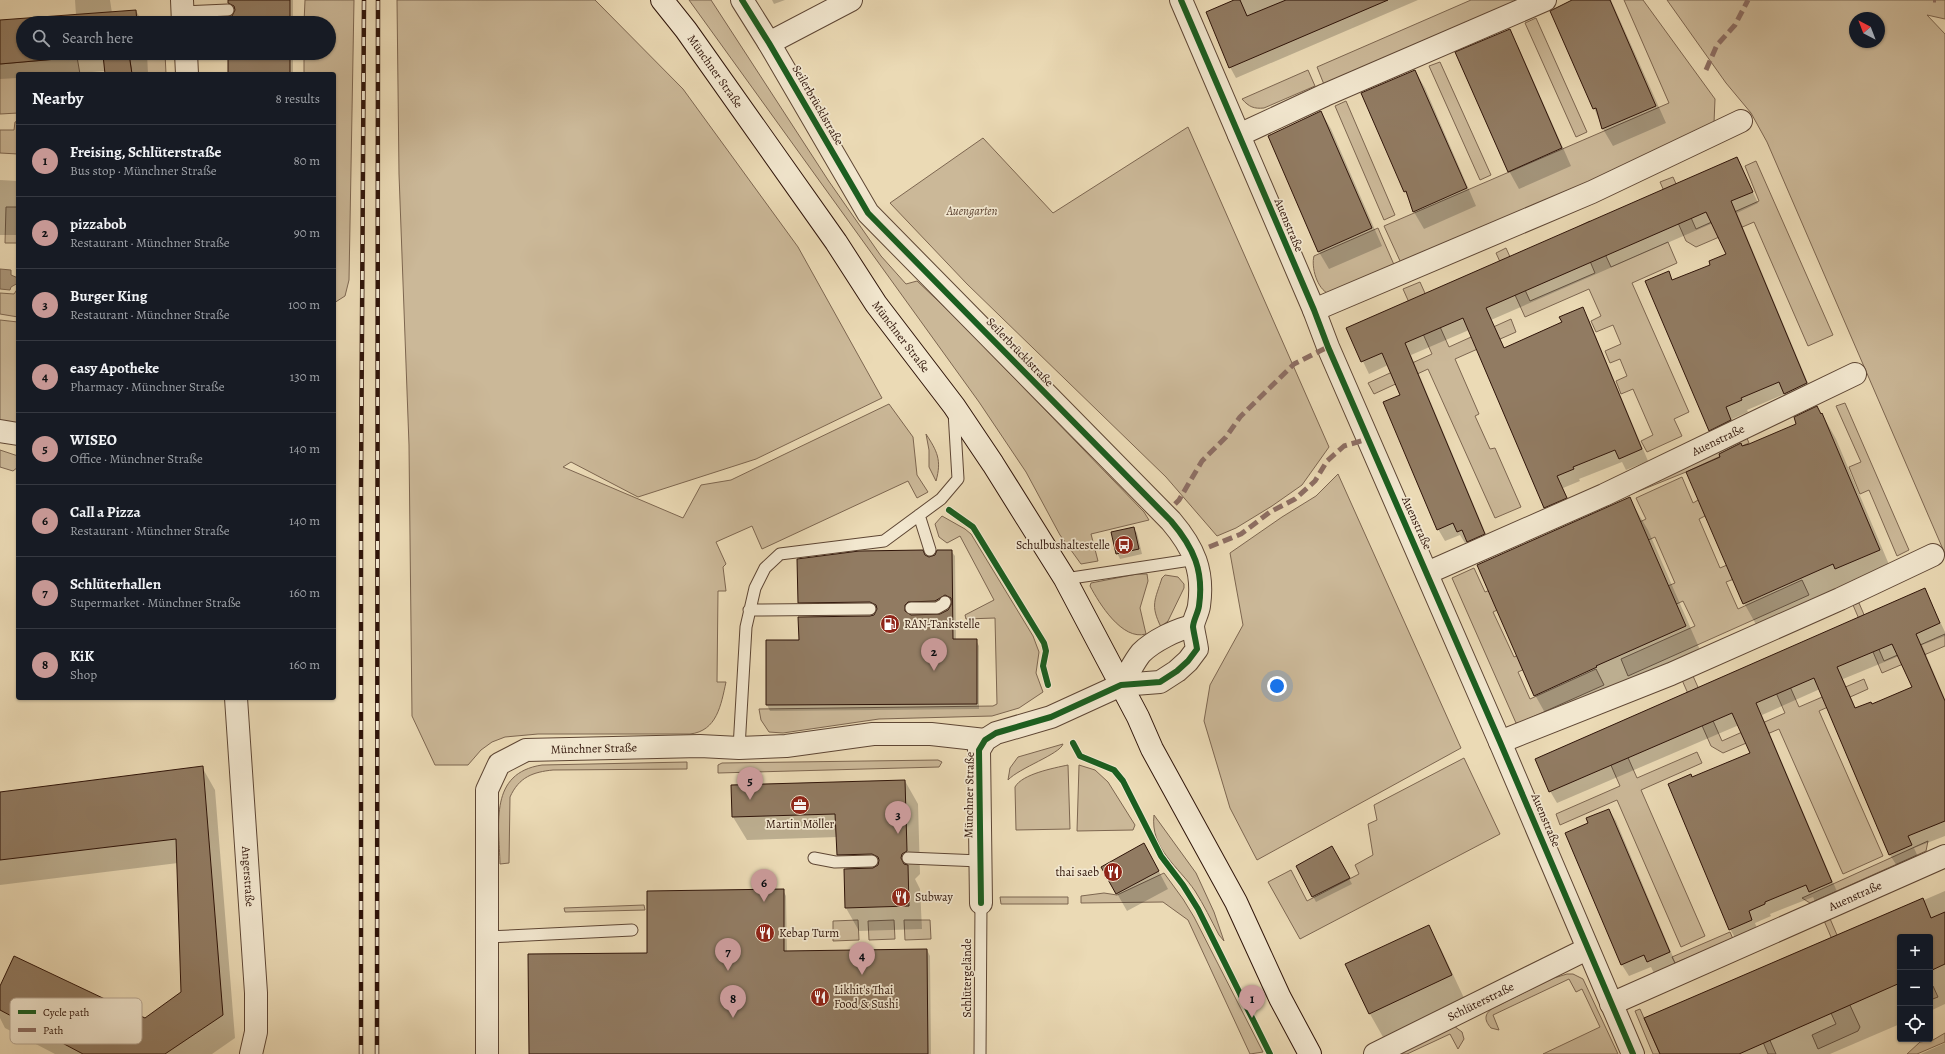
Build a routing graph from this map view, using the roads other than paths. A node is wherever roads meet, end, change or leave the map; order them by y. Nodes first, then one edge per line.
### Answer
1 (662, 0) edge
2 (742, 0) edge
3 (851, 0) edge
4 (1181, 0) edge
5 (1545, 0) edge
6 (228, 10) dead end
7 (182, 12) edge
8 (769, 43) junction
9 (186, 60) edge
10 (187, 72) edge
11 (1741, 121) dead end
12 (1239, 135) junction
13 (1314, 310) junction
14 (1855, 374) dead end
15 (954, 406) junction
16 (0, 431) edge
17 (16, 434) edge
18 (919, 515) junction
19 (930, 550) dead end
20 (1933, 555) dead end
21 (1197, 559) junction
22 (1427, 573) junction
23 (1065, 579) junction
24 (945, 602) dead end
25 (911, 608) dead end
26 (870, 609) dead end
27 (749, 610) junction
28 (1193, 626) junction
29 (1121, 685) junction
30 (236, 700) edge
31 (985, 740) junction
32 (1500, 742) junction
33 (739, 748) junction
34 (1945, 856) edge
35 (814, 858) dead end
36 (908, 858) dead end
37 (872, 861) dead end
38 (980, 861) junction
39 (981, 903) joint
40 (632, 930) dead end
41 (487, 937) junction
42 (1587, 949) junction
43 (1611, 1004) junction
44 (251, 1054) edge
45 (487, 1054) edge
46 (980, 1054) edge
47 (1310, 1054) edge
48 (1375, 1054) edge
49 (1633, 1054) edge

1 - 15 street, Münchner Straße
2 - 8 street, Seilerbrücklstraße
3 - 8 street
4 - 12 street, Auenstraße
5 - 12 street
6 - 7 lane
8 - 21 street, Seilerbrücklstraße
9 - 10 street
11 - 13 street
12 - 13 street, Auenstraße
13 - 22 street, Auenstraße
14 - 22 street, Auenstraße
15 - 18 lane
15 - 23 street, Münchner Straße
16 - 17 street
18 - 19 lane
18 - 27 lane
20 - 32 street
21 - 23 lane
21 - 28 street, Seilerbrücklstraße
22 - 32 street, Auenstraße
23 - 29 street, Münchner Straße
24 - 25 lane
26 - 27 lane
27 - 33 lane
28 - 29 street
28 - 29 street, Seilerbrücklstraße
29 - 31 street, Münchner Straße
29 - 47 street, Münchner Straße
30 - 44 street, Angerstraße
31 - 33 street, Münchner Straße
31 - 38 street, Münchner Straße
32 - 42 street, Auenstraße
33 - 41 street, Münchner Straße
34 - 43 street, Auenstraße
35 - 37 lane
36 - 38 lane
38 - 39 street, Münchner Straße
39 - 46 lane, Schlütergelände
40 - 41 lane
41 - 45 street, Münchner Straße
42 - 43 street, Auenstraße
42 - 48 street, Schlüterstraße
43 - 49 street, Auenstraße

